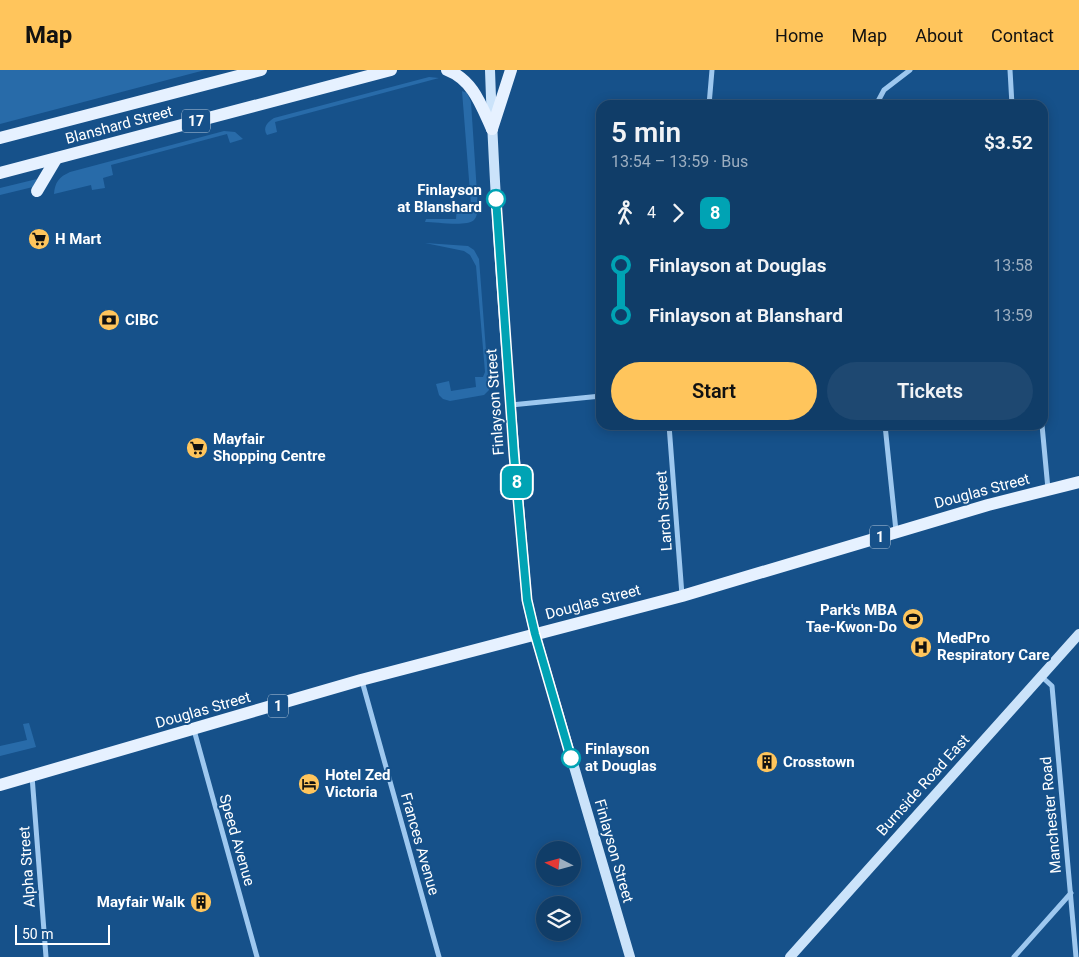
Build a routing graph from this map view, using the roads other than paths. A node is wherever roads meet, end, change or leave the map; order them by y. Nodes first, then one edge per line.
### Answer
1 (261, 70) edge
2 (392, 70) edge
3 (447, 70) edge
4 (490, 70) edge
5 (510, 70) edge
6 (712, 70) edge
7 (910, 70) edge
8 (1010, 70) edge
9 (710, 100) edge
10 (879, 100) edge
11 (1012, 100) edge
12 (492, 129) junction
13 (0, 138) edge
14 (56, 159) junction
15 (0, 173) edge
16 (37, 192) dead end
17 (596, 396) edge
18 (511, 405) junction
19 (669, 430) edge
20 (886, 430) edge
21 (1042, 430) edge
22 (1079, 482) edge
23 (1048, 489) junction
24 (896, 532) junction
25 (682, 596) junction
26 (535, 634) junction
27 (1079, 634) edge
28 (1041, 676) junction
29 (362, 680) junction
30 (194, 730) junction
31 (32, 776) junction
32 (0, 786) edge
33 (1071, 893) junction
34 (46, 957) edge
35 (257, 957) edge
36 (439, 957) edge
37 (630, 957) edge
38 (790, 957) edge
39 (1014, 957) edge
40 (1076, 957) edge

1 - 13 main road, Blanshard Street / 17
2 - 14 main road, Blanshard Street / 17
3 - 12 main road
4 - 12 main road, Finlayson Street
5 - 12 main road
6 - 9 street
7 - 10 street
8 - 11 street
12 - 18 main road, Finlayson Street
14 - 15 main road, Blanshard Street / 17
14 - 16 main road
17 - 18 street
18 - 26 main road, Finlayson Street
19 - 25 street, Larch Street
20 - 24 street
21 - 23 street
22 - 23 main road, Douglas Street / 1
23 - 24 main road, Douglas Street / 1
24 - 25 main road, Douglas Street / 1
25 - 26 main road, Douglas Street / 1
26 - 29 main road, Douglas Street / 1
26 - 37 main road, Finlayson Street
27 - 28 main road, Burnside Road East
28 - 33 street, Manchester Road
28 - 38 main road, Burnside Road East
29 - 30 main road, Douglas Street / 1
29 - 36 street, Frances Avenue
30 - 31 main road, Douglas Street / 1
30 - 35 street, Speed Avenue
31 - 32 main road, Douglas Street / 1
31 - 34 street, Alpha Street
33 - 39 street
33 - 40 street, Manchester Road

